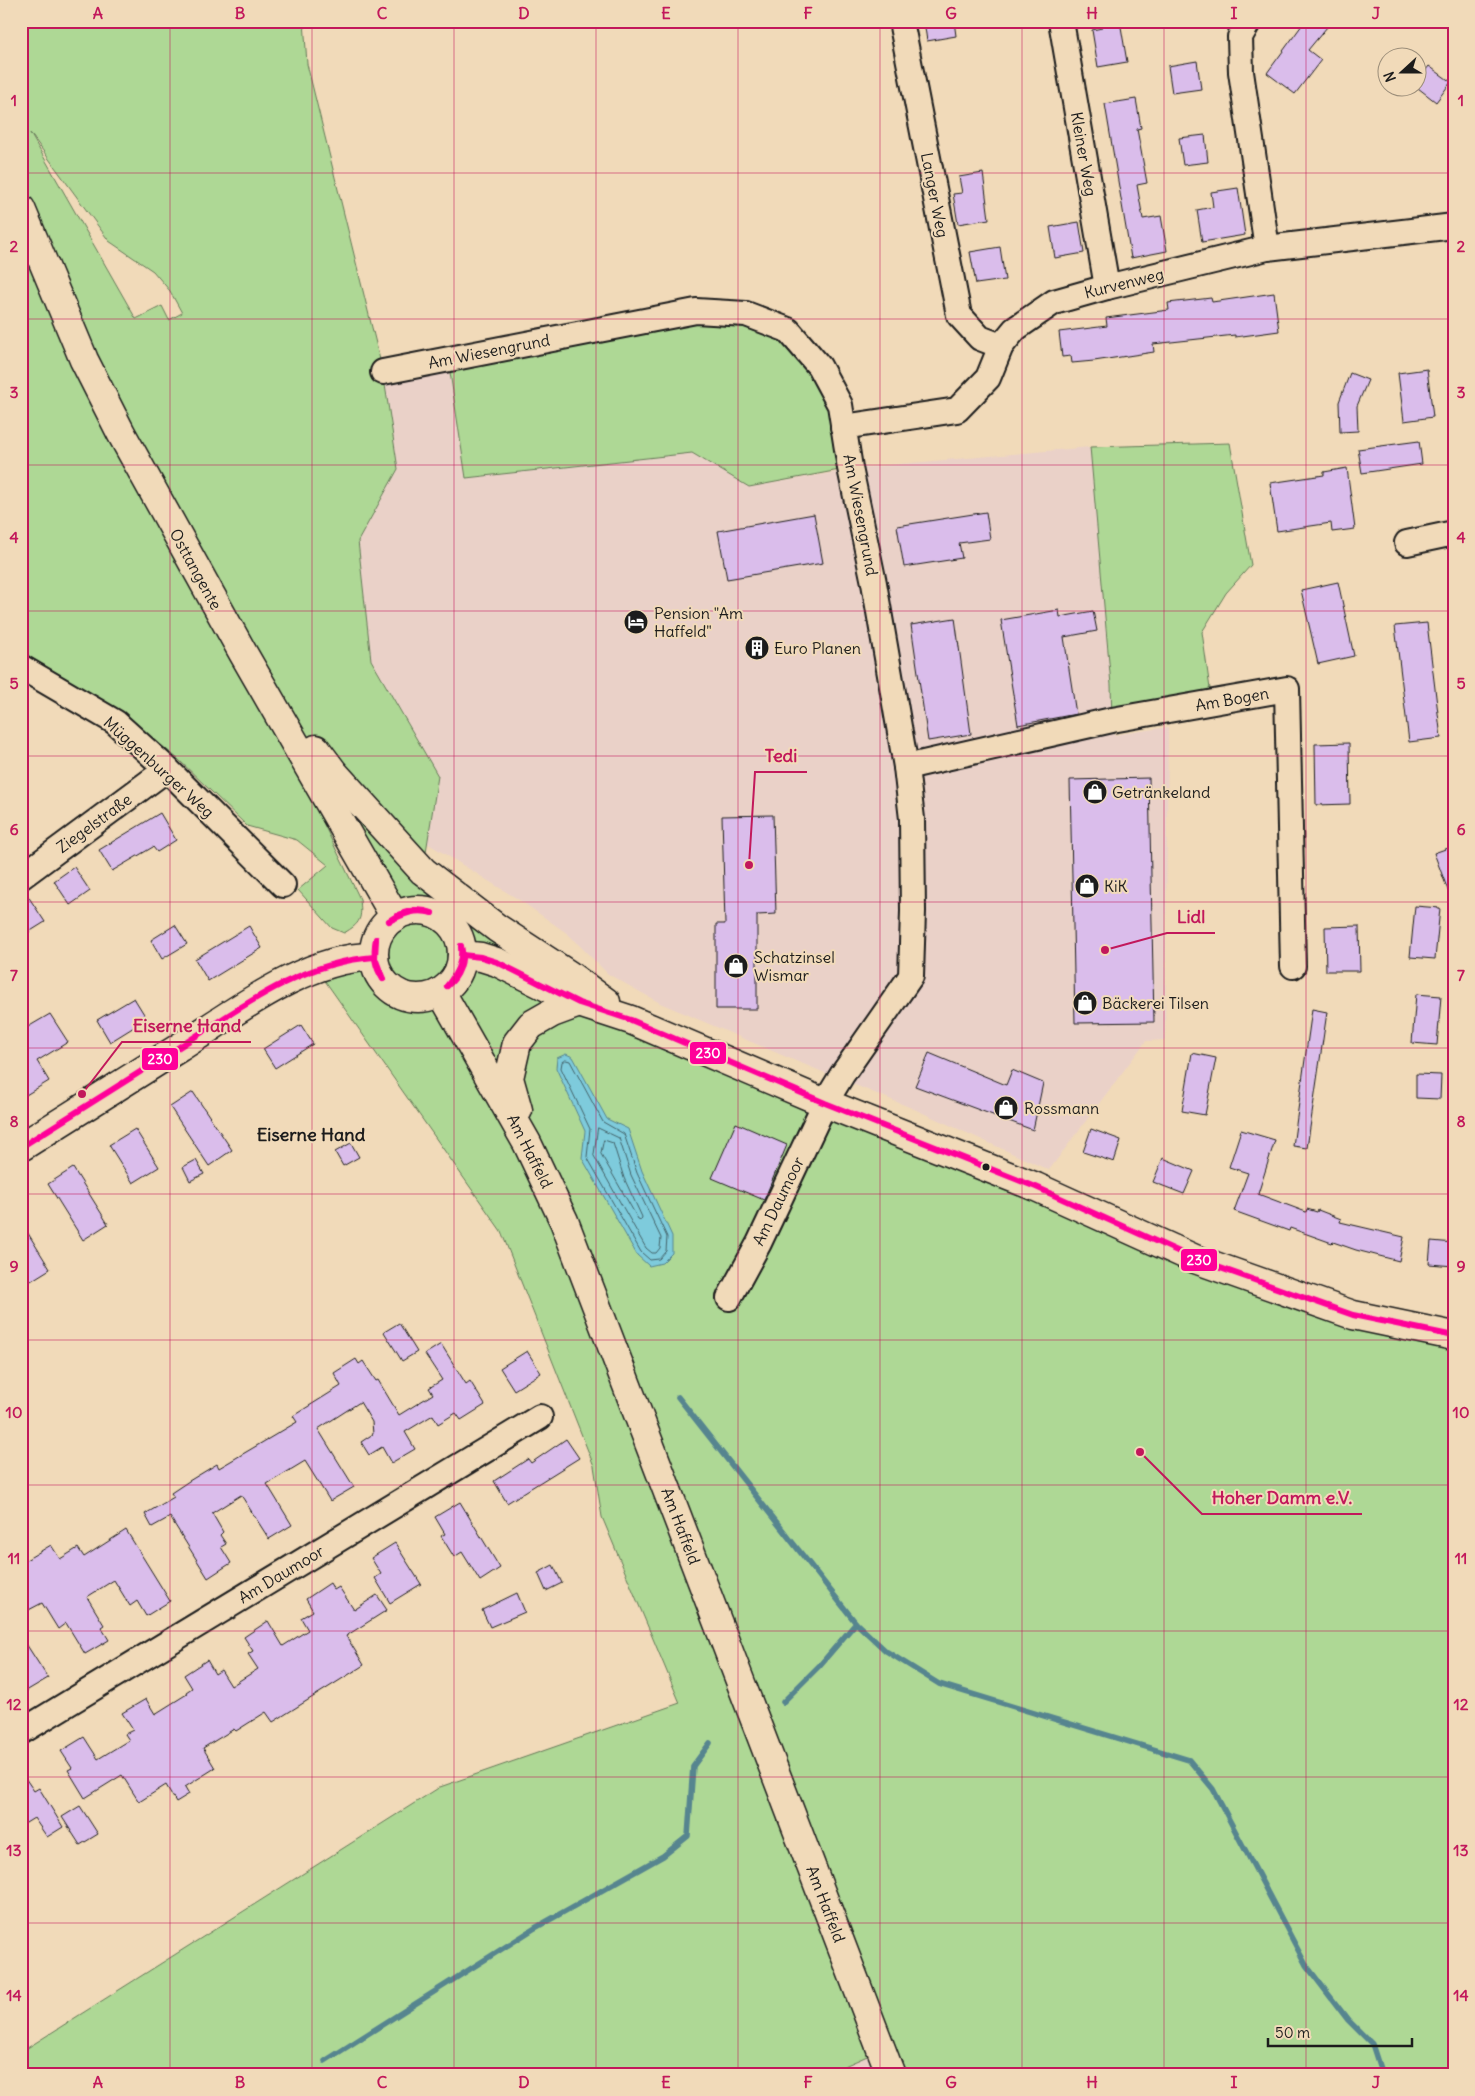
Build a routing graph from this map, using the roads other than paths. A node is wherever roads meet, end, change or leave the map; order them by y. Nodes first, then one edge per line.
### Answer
1 (901, 21) edge
2 (1061, 21) edge
3 (1249, 21) edge
4 (21, 210) edge
5 (1454, 226) edge
6 (1266, 248) junction
7 (1107, 287) junction
8 (1001, 346) junction
9 (383, 372) dead end
10 (843, 427) junction
11 (1454, 533) edge
12 (1407, 543) dead end
13 (243, 653) junction
14 (21, 668) edge
15 (906, 767) junction
16 (167, 769) junction
17 (21, 877) edge
18 (283, 885) dead end
19 (395, 917) junction
20 (462, 955) junction
21 (374, 957) junction
22 (1293, 966) dead end
23 (441, 992) junction
24 (579, 1003) junction
25 (631, 1020) junction
26 (825, 1103) junction
27 (528, 1143) junction
28 (21, 1147) edge
29 (729, 1298) dead end
30 (1454, 1336) edge
31 (540, 1417) dead end
32 (21, 1732) edge
33 (891, 2075) edge

1 - 8 street, Langer Weg
2 - 7 street, Kleiner Weg
3 - 6 street
4 - 13 main road, Osttangente
5 - 6 street, Kurvenweg
6 - 7 street, Kurvenweg
7 - 8 street, Kurvenweg
8 - 10 street, Kurvenweg
9 - 10 street, Am Wiesengrund
10 - 15 street, Am Wiesengrund
11 - 12 street
13 - 19 main road, Osttangente
13 - 25 main road
14 - 16 street, Müggenburger Weg
15 - 22 street, Am Bogen
15 - 26 street, Am Wiesengrund
16 - 17 street, Ziegelstraße
16 - 18 street, Müggenburger Weg
19 - 20 main road
19 - 21 main road
20 - 23 main road
20 - 24 main road
21 - 23 main road
21 - 28 main road
23 - 27 main road, Am Haffeld
24 - 25 main road
24 - 27 main road
25 - 26 main road
26 - 29 street, Am Daumoor
26 - 30 main road
27 - 33 main road, Am Haffeld
31 - 32 street, Am Daumoor

